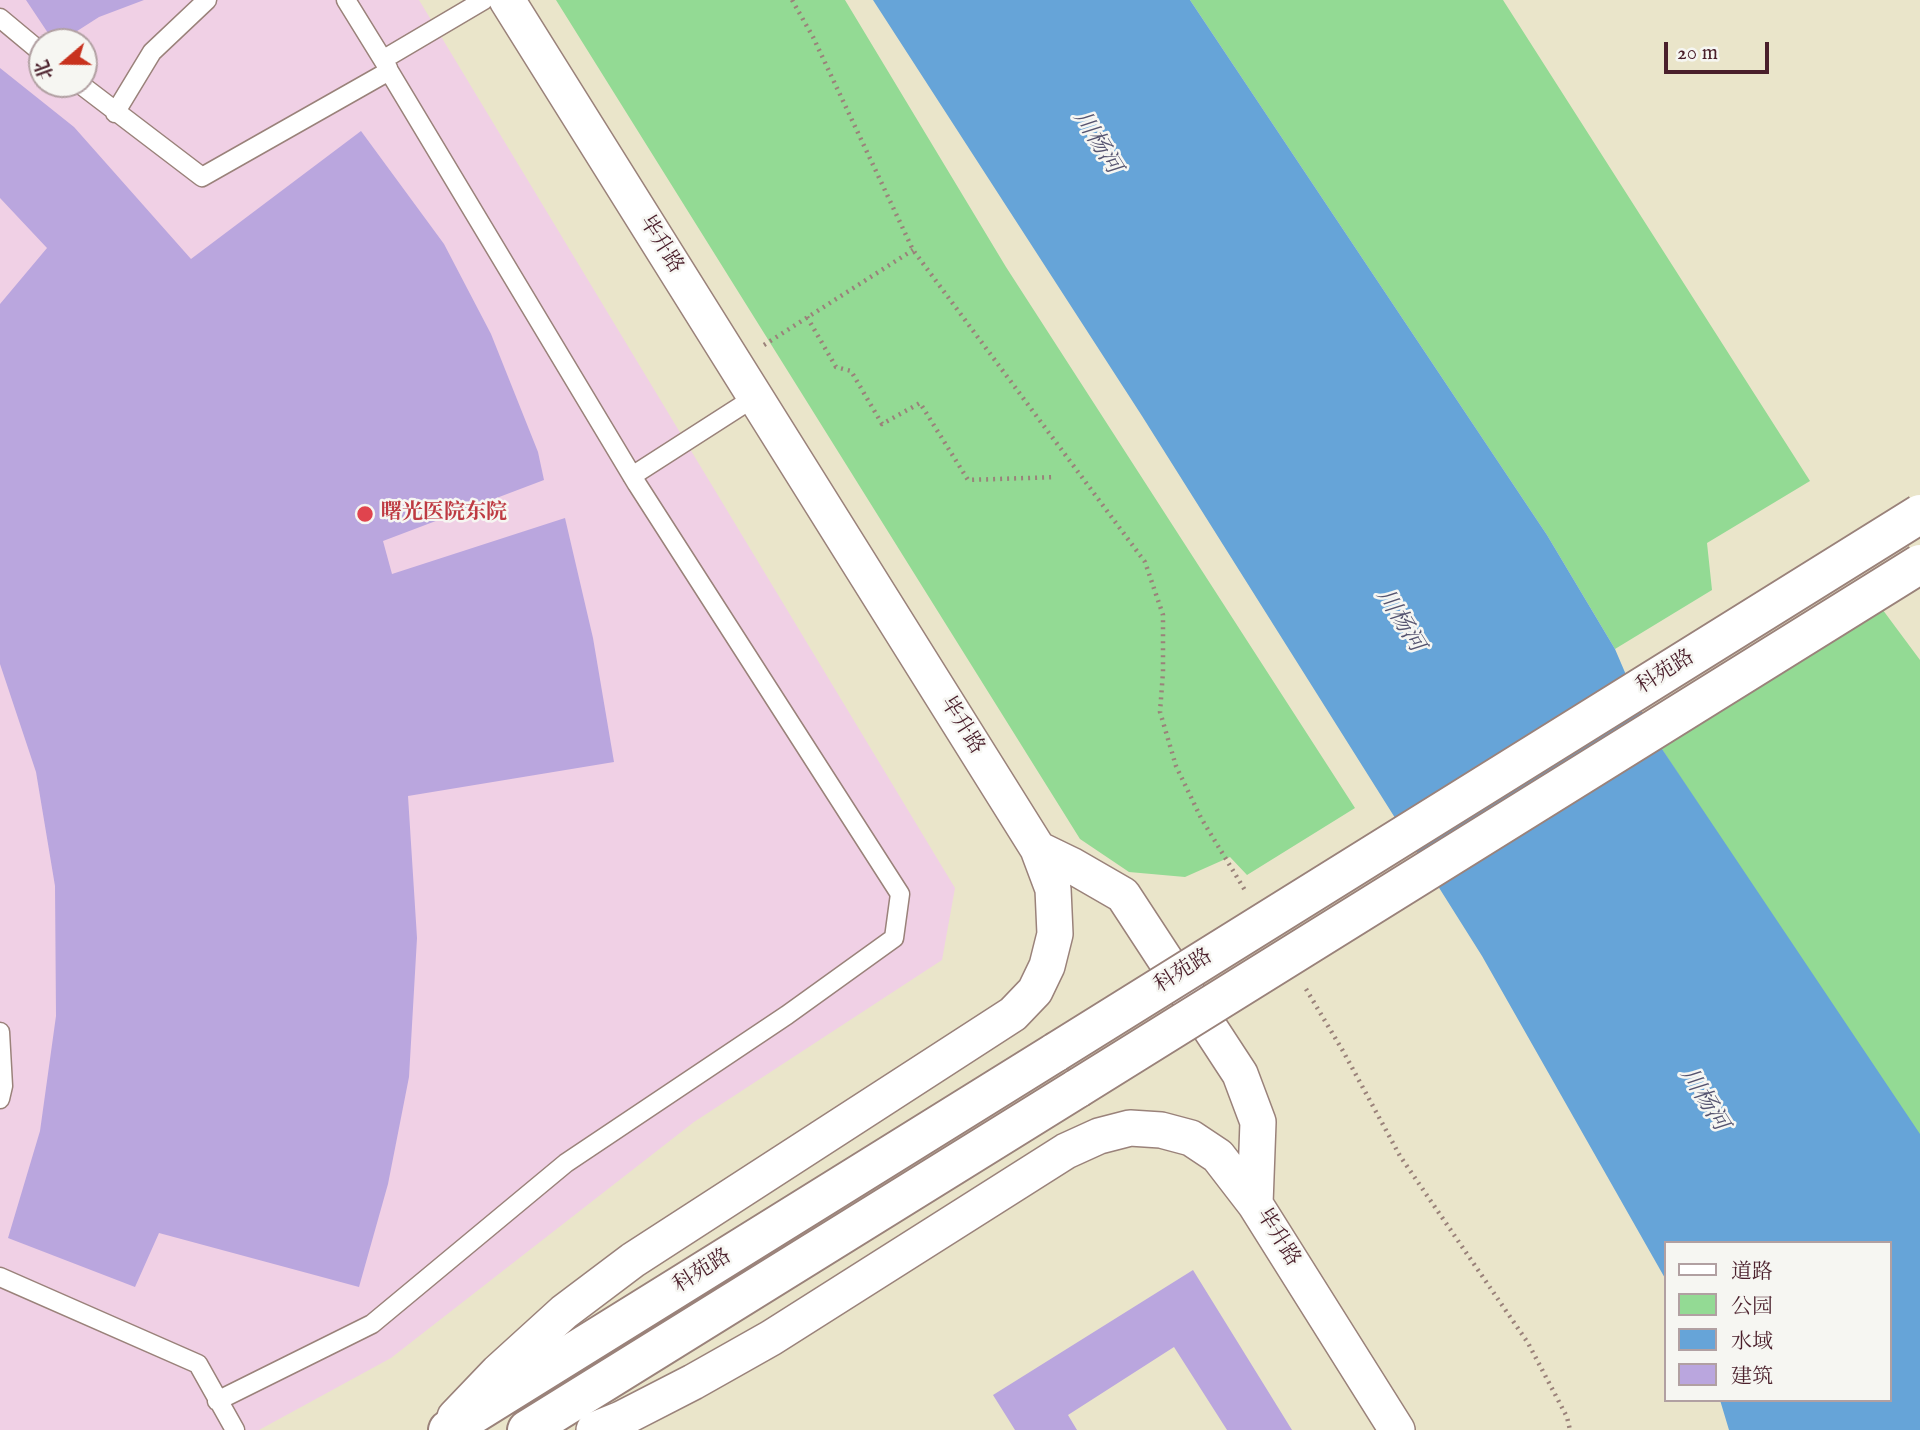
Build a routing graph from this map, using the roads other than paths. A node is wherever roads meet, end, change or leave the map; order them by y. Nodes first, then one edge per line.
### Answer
1 (207, 0) edge
2 (346, 0) edge
3 (484, 0) edge
4 (507, 0) edge
5 (0, 18) edge
6 (28, 41) edge
7 (386, 65) junction
8 (97, 98) edge
9 (116, 113) junction
10 (755, 397) junction
11 (632, 476) junction
12 (1920, 514) edge
13 (1920, 564) edge
14 (1038, 849) junction
15 (0, 1032) edge
16 (0, 1099) edge
17 (1255, 1204) junction
18 (0, 1278) edge
19 (217, 1401) junction
20 (235, 1430) edge
21 (442, 1430) edge
22 (448, 1430) edge
23 (527, 1430) edge
24 (594, 1430) edge
25 (1397, 1430) edge

1 - 9 lane
2 - 7 lane
3 - 7 lane
4 - 10 street, 毕升路
5 - 6 lane
7 - 9 lane
7 - 11 lane
8 - 9 lane
10 - 11 lane
10 - 14 street, 毕升路
11 - 19 lane
12 - 22 street, 科苑路, bridge
13 - 23 street, 科苑路, bridge
14 - 17 street, 毕升路
14 - 21 street
15 - 16 lane
17 - 24 street
17 - 25 street, 毕升路
18 - 19 lane
19 - 20 lane

